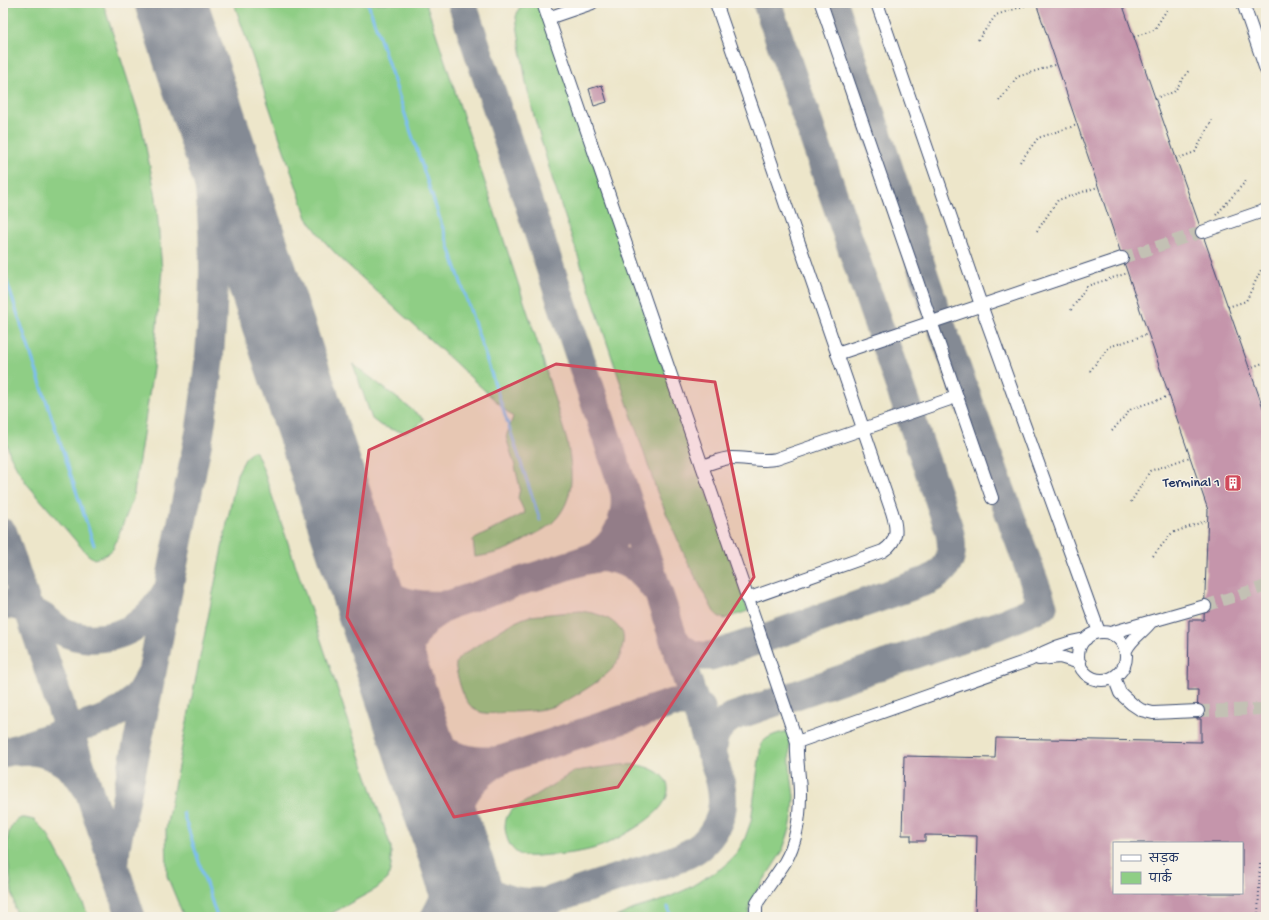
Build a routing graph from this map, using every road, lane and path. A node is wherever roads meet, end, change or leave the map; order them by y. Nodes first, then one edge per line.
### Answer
1 (543, 3) edge
2 (592, 3) edge
3 (716, 3) edge
4 (821, 3) edge
5 (877, 3) edge
6 (1033, 3) edge
7 (1243, 3) edge
8 (1168, 8) dead end
9 (548, 18) junction
10 (1134, 37) dead end
11 (978, 40) dead end
12 (1057, 64) dead end
13 (1189, 70) dead end
14 (1266, 70) edge
15 (1155, 98) dead end
16 (999, 101) dead end
17 (1212, 120) dead end
18 (1077, 125) dead end
19 (1176, 159) dead end
20 (1020, 162) dead end
21 (1246, 181) dead end
22 (1098, 187) dead end
23 (1266, 210) edge
24 (1210, 216) dead end
25 (1037, 231) dead end
26 (1202, 232) tunnel mouth
27 (1122, 258) tunnel mouth
28 (1261, 270) dead end
29 (1128, 273) dead end
30 (981, 306) junction
31 (1228, 307) dead end
32 (1071, 310) dead end
33 (931, 322) junction
34 (1148, 334) dead end
35 (837, 354) junction
36 (1266, 362) edge
37 (1249, 368) dead end
38 (1090, 371) dead end
39 (1169, 396) dead end
40 (956, 397) junction
41 (863, 429) junction
42 (1112, 431) dead end
43 (1190, 457) dead end
44 (702, 466) junction
45 (992, 498) dead end
46 (1130, 502) dead end
47 (1208, 520) dead end
48 (1154, 556) dead end
49 (747, 598) junction
50 (1205, 606) tunnel mouth
51 (1152, 620) junction
52 (1104, 633) junction
53 (1086, 639) junction
54 (1126, 650) junction
55 (1030, 660) junction
56 (1080, 663) junction
57 (1114, 678) junction
58 (1198, 712) tunnel mouth
59 (797, 742) junction
60 (1266, 864) edge
61 (1000, 915) dead end
62 (756, 917) edge
63 (1042, 917) edge
64 (1258, 917) edge

1 - 9 lane
2 - 9 lane
3 - 35 lane
4 - 33 lane
5 - 30 lane
6 - 11 path
7 - 14 lane
8 - 10 path
9 - 44 lane
12 - 16 path
13 - 15 path
17 - 19 path
18 - 20 path
21 - 24 path
22 - 25 path
23 - 26 lane
27 - 30 lane
28 - 31 path
29 - 32 path
30 - 33 lane
30 - 52 lane
33 - 35 lane
33 - 40 lane
34 - 38 path
35 - 41 lane
36 - 37 path
39 - 42 path
40 - 41 lane
40 - 45 lane
41 - 44 lane
41 - 49 lane
43 - 46 path
44 - 49 lane
47 - 48 path
49 - 59 lane
50 - 51 lane
51 - 52 lane
51 - 54 lane
52 - 53 lane
52 - 54 lane
53 - 55 lane
53 - 56 lane
54 - 57 lane
55 - 56 lane
55 - 59 lane
56 - 57 lane
57 - 58 lane
59 - 62 lane
60 - 64 path
61 - 63 path

